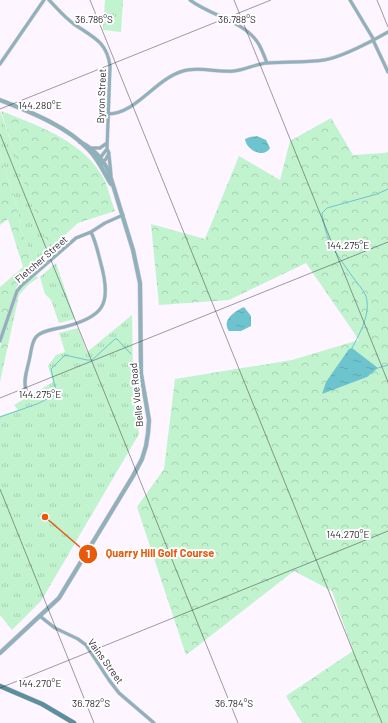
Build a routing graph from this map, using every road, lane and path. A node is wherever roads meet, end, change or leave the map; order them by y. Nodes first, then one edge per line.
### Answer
1 (44, 0) edge
2 (49, 0) edge
3 (190, 0) edge
4 (350, 0) edge
5 (388, 32) edge
6 (374, 40) junction
7 (267, 63) junction
8 (0, 64) edge
9 (388, 72) edge
10 (0, 100) edge
11 (108, 114) junction
12 (80, 142) junction
13 (107, 143) junction
14 (92, 148) junction
15 (107, 149) junction
16 (109, 153) junction
17 (100, 161) junction
18 (112, 179) junction
19 (113, 187) junction
20 (122, 215) junction
21 (91, 232) junction
22 (0, 341) edge
23 (26, 390) dead end
24 (40, 617) junction
25 (0, 653) edge
26 (0, 686) edge
27 (74, 723) edge
28 (154, 723) edge

1 - 8 street
2 - 11 street, Byron Street
3 - 7 street
4 - 6 street
5 - 6 street
6 - 7 street
6 - 9 street
7 - 11 street
10 - 12 street
11 - 13 street, Byron Street
12 - 14 street, Belle Vue Road
12 - 17 street
13 - 14 street
13 - 15 street, Byron Street
14 - 17 street, Belle Vue Road
15 - 16 street, Byron Street
15 - 17 street
16 - 17 street
16 - 18 street, Byron Street
17 - 18 street, Belle Vue Road
17 - 19 street, Belle Vue Road
18 - 19 street, Belle Vue Road
19 - 20 street, Belle Vue Road
20 - 21 street, Fletcher Street
20 - 24 street, Belle Vue Road
21 - 22 street, Fletcher Street
21 - 23 street
24 - 25 street, Belle Vue Road
24 - 28 street, Vains Street
26 - 27 main road

